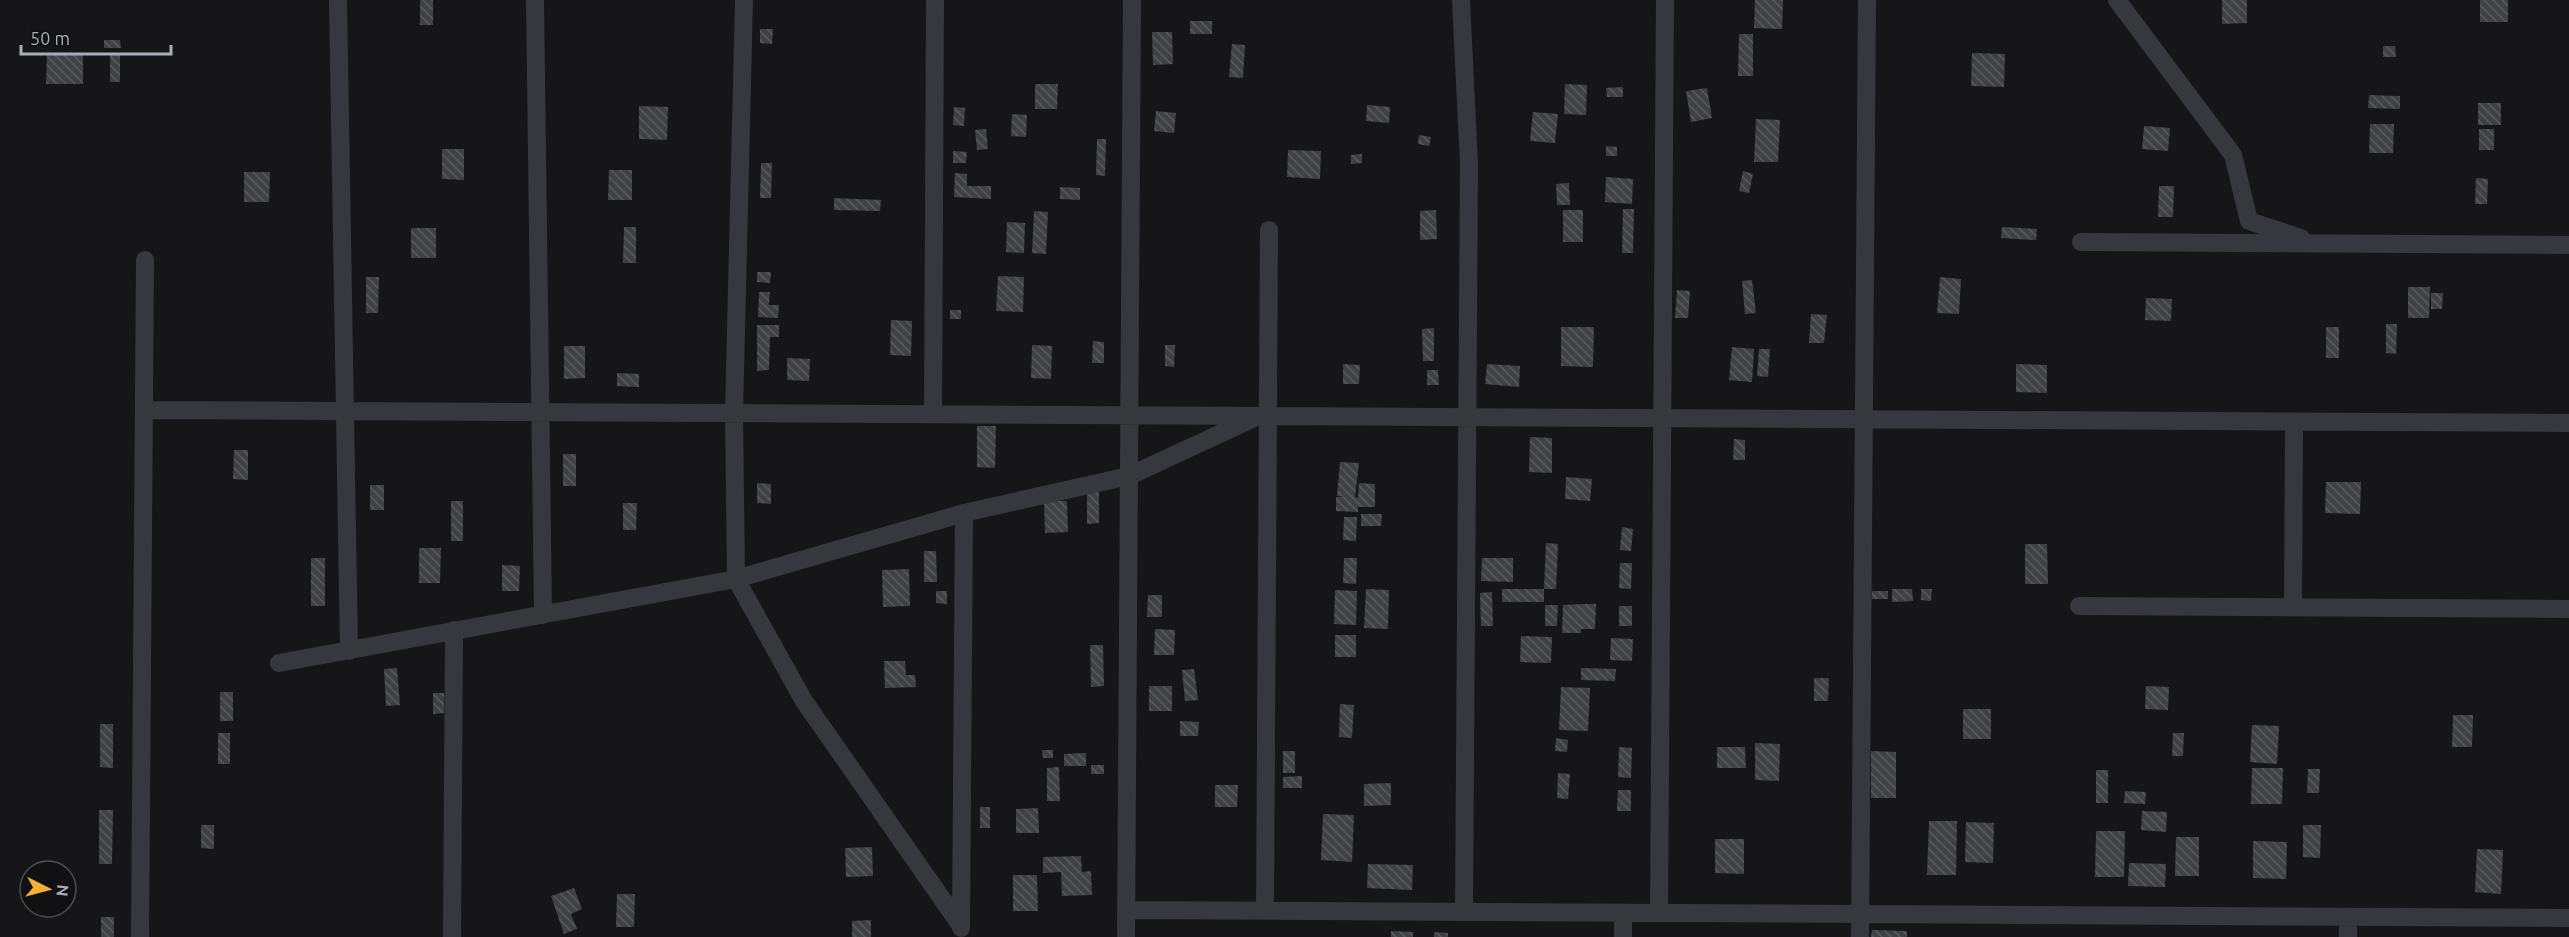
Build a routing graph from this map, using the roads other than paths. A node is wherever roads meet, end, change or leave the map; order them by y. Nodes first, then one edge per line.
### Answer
1 (338, 0) edge
2 (535, 0) edge
3 (744, 0) edge
4 (936, 0) edge
5 (1132, 0) edge
6 (1461, 0) edge
7 (1665, 0) edge
8 (1867, 0) edge
9 (2117, 0) edge
10 (1269, 230) dead end
11 (2081, 242) dead end
12 (2320, 243) junction
13 (2569, 245) edge
14 (145, 260) dead end
15 (144, 410) junction
16 (345, 411) junction
17 (540, 412) junction
18 (734, 413) junction
19 (933, 414) junction
20 (1130, 415) junction
21 (1263, 416) junction
22 (1467, 417) junction
23 (1662, 418) junction
24 (1864, 419) junction
25 (2294, 422) junction
26 (2569, 423) edge
27 (1129, 476) junction
28 (964, 513) junction
29 (736, 579) junction
30 (2079, 606) dead end
31 (2293, 607) junction
32 (2569, 609) edge
33 (543, 615) junction
34 (454, 630) junction
35 (349, 651) junction
36 (279, 663) dead end
37 (1126, 910) junction
38 (1265, 911) junction
39 (1464, 912) junction
40 (1623, 913) junction
41 (1659, 913) junction
42 (1860, 914) junction
43 (2348, 917) junction
44 (2569, 918) edge
45 (961, 932) edge
46 (140, 937) edge
47 (452, 937) edge
48 (1126, 937) edge
49 (1623, 937) edge
50 (1860, 937) edge
51 (2348, 937) edge

1 - 16 street
2 - 17 street
3 - 18 street
4 - 19 street
5 - 20 street
6 - 22 street
7 - 23 street
8 - 24 street
9 - 12 street
10 - 21 street
11 - 12 street
12 - 13 street
14 - 15 street
15 - 16 street
15 - 46 street
16 - 17 street
16 - 35 street
17 - 18 street
17 - 33 street
18 - 19 street
18 - 29 street
19 - 20 street
20 - 21 street
20 - 27 street
21 - 22 street
21 - 27 street
21 - 38 street
22 - 23 street
22 - 39 street
23 - 24 street
23 - 41 street
24 - 25 street
24 - 42 street
25 - 26 street
25 - 31 street
27 - 28 street
27 - 37 street
28 - 29 street
28 - 45 street
29 - 33 street
29 - 45 street
30 - 31 street
31 - 32 street
33 - 34 street
34 - 35 street
34 - 47 street
35 - 36 street
37 - 38 street
37 - 48 street
38 - 39 street
39 - 40 street
40 - 41 street
40 - 49 street
41 - 42 street
42 - 43 street
42 - 50 street
43 - 44 street
43 - 51 street

